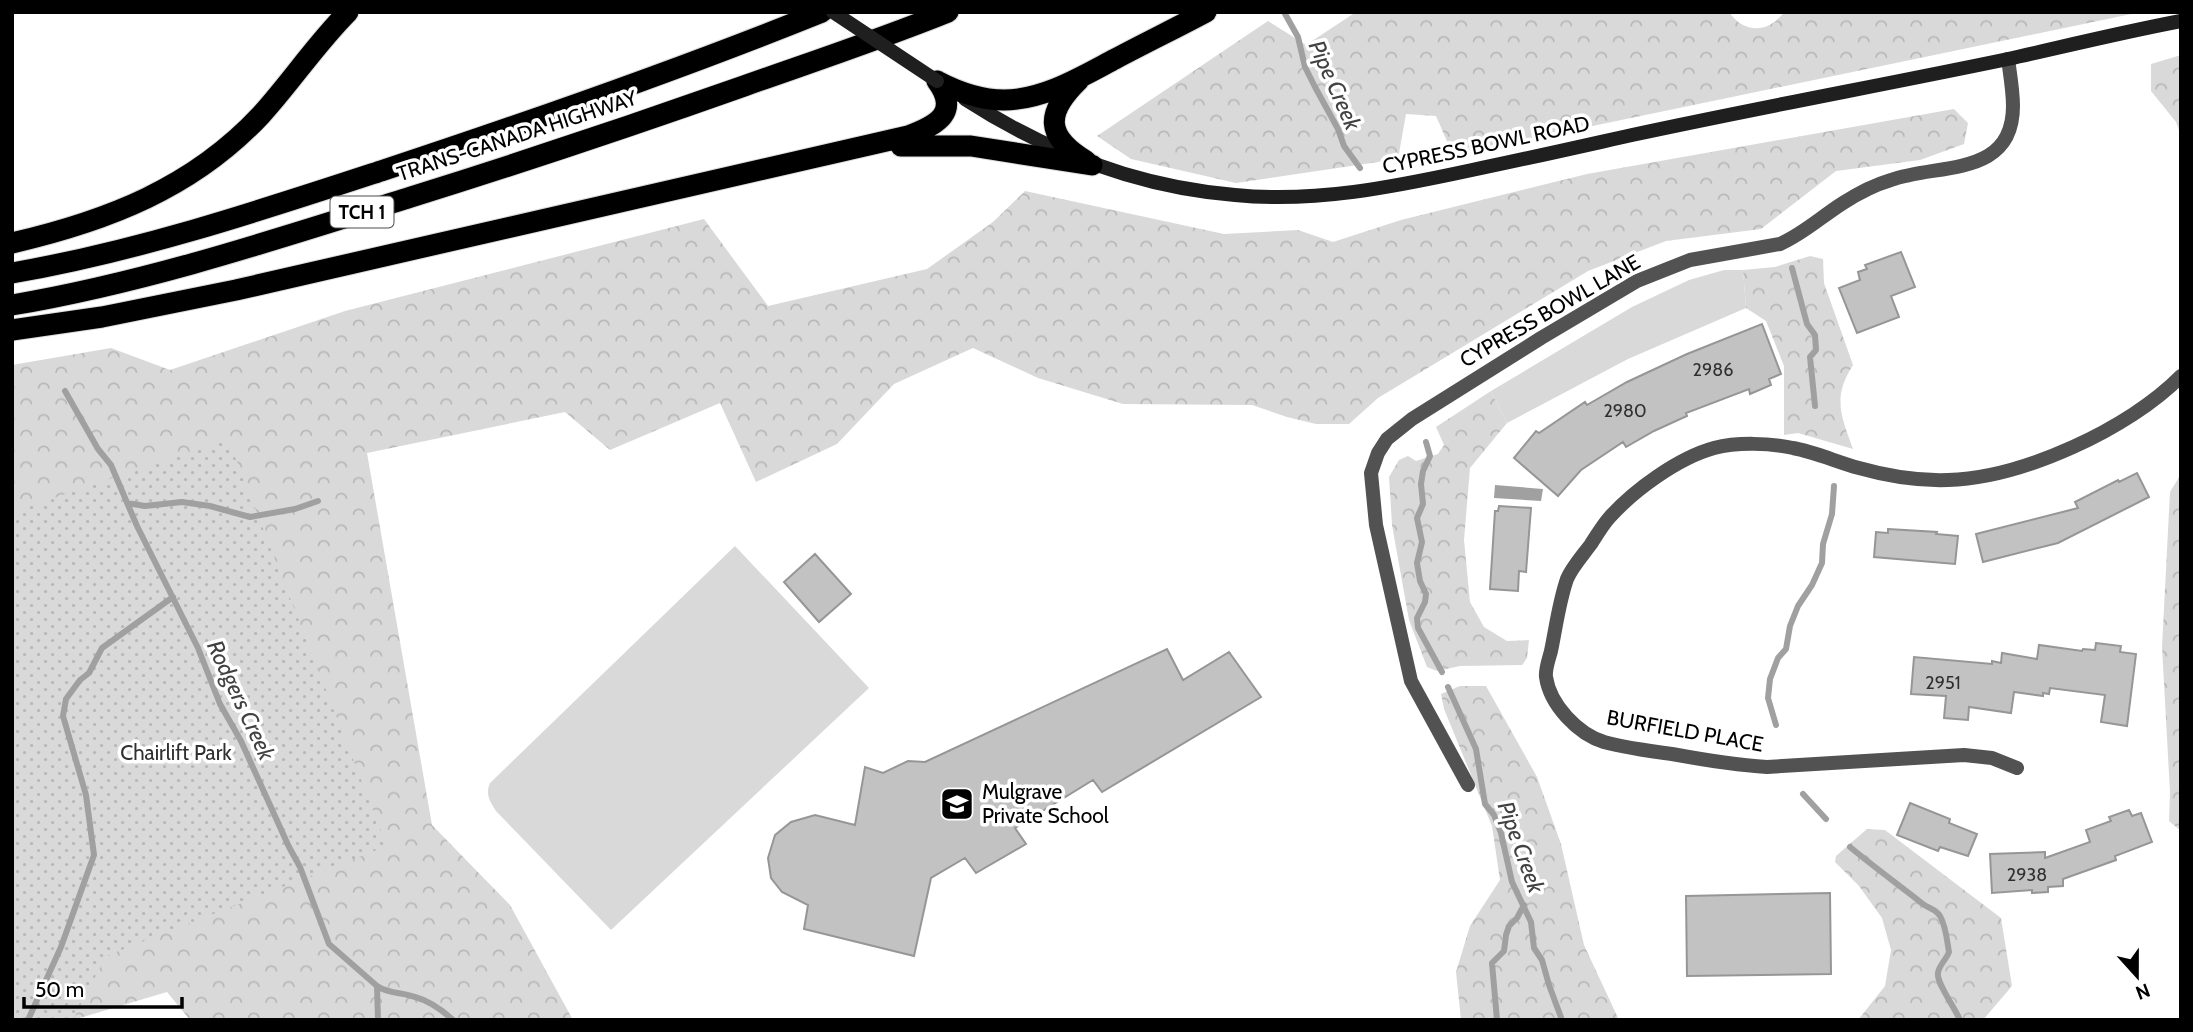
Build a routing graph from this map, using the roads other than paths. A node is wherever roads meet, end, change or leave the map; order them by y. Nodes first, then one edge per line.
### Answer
1 (348, 12) edge
2 (822, 12) edge
3 (833, 12) edge
4 (948, 12) edge
5 (1206, 12) edge
6 (2181, 21) edge
7 (2008, 59) junction
8 (1089, 72) junction
9 (937, 81) junction
10 (843, 150) junction
11 (1092, 165) junction
12 (12, 243) edge
13 (12, 273) edge
14 (12, 305) edge
15 (12, 330) edge
16 (2181, 376) edge
17 (2017, 768) dead end
18 (1468, 785) dead end

1 - 12 highway
2 - 13 highway, TRANS-CANADA HIGHWAY / TCH 1
3 - 9 street, CYPRESS BOWL ROAD, bridge
4 - 14 highway, TRANS-CANADA HIGHWAY / TCH 1
5 - 8 highway
6 - 7 street, CYPRESS BOWL ROAD
7 - 11 street, CYPRESS BOWL ROAD
7 - 18 street, CYPRESS BOWL LANE
8 - 9 highway
8 - 11 highway
9 - 10 highway
9 - 11 street, CYPRESS BOWL ROAD
10 - 11 highway
10 - 15 highway
16 - 17 street, BURFIELD PLACE

